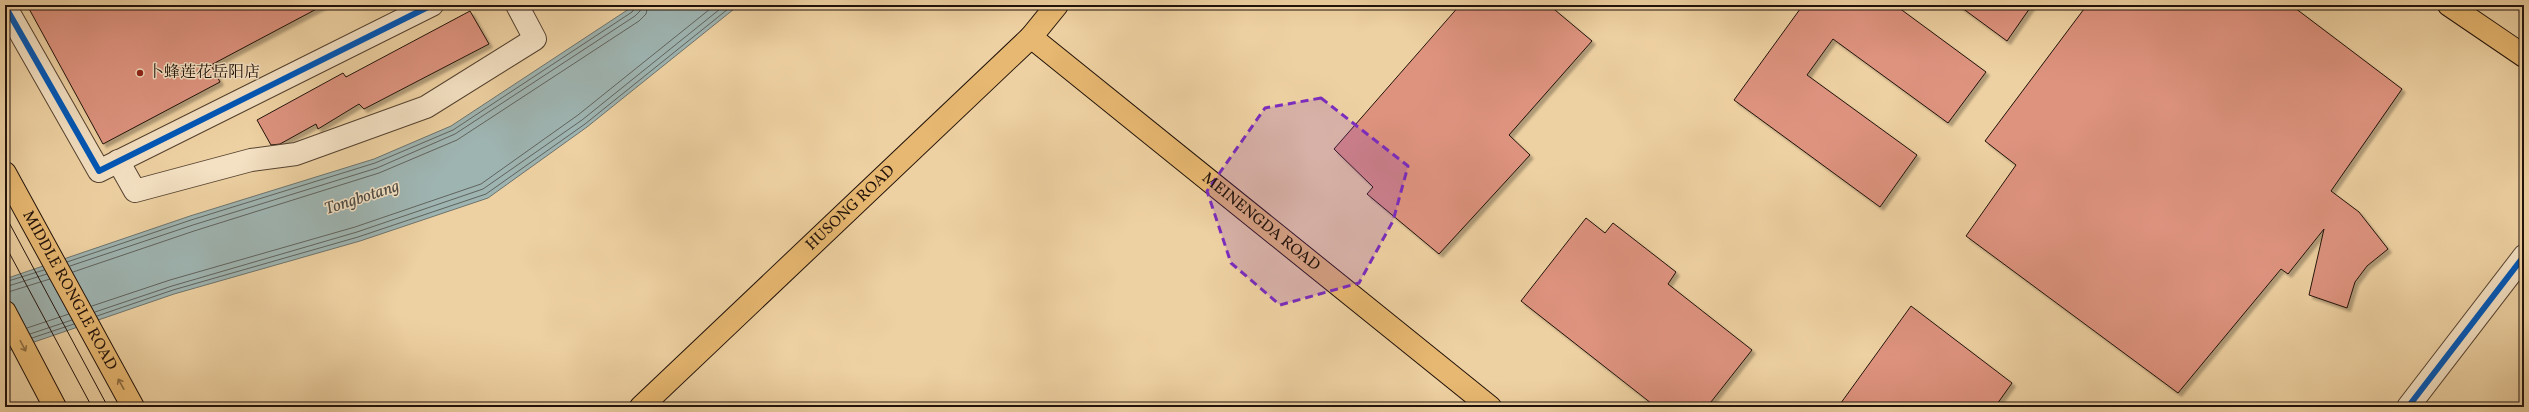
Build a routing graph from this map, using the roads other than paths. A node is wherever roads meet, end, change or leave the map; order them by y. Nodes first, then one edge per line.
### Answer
1 (432, 5) edge
2 (517, 5) edge
3 (1057, 5) edge
4 (2449, 5) edge
5 (5, 6) edge
6 (1031, 37) junction
7 (2524, 56) edge
8 (118, 161) junction
9 (5, 173) edge
10 (2524, 256) edge
11 (5, 312) edge
12 (55, 407) edge
13 (133, 407) edge
14 (641, 407) edge
15 (1490, 407) edge
16 (2408, 407) edge

1 - 8 street
2 - 8 street
3 - 6 main road, HUSONG ROAD
4 - 7 main road
5 - 8 street
6 - 14 main road, HUSONG ROAD
6 - 15 main road, MEINENGDA ROAD
13 -> 9 main road, MIDDLE RONGLE ROAD
10 - 16 street
11 -> 12 main road

